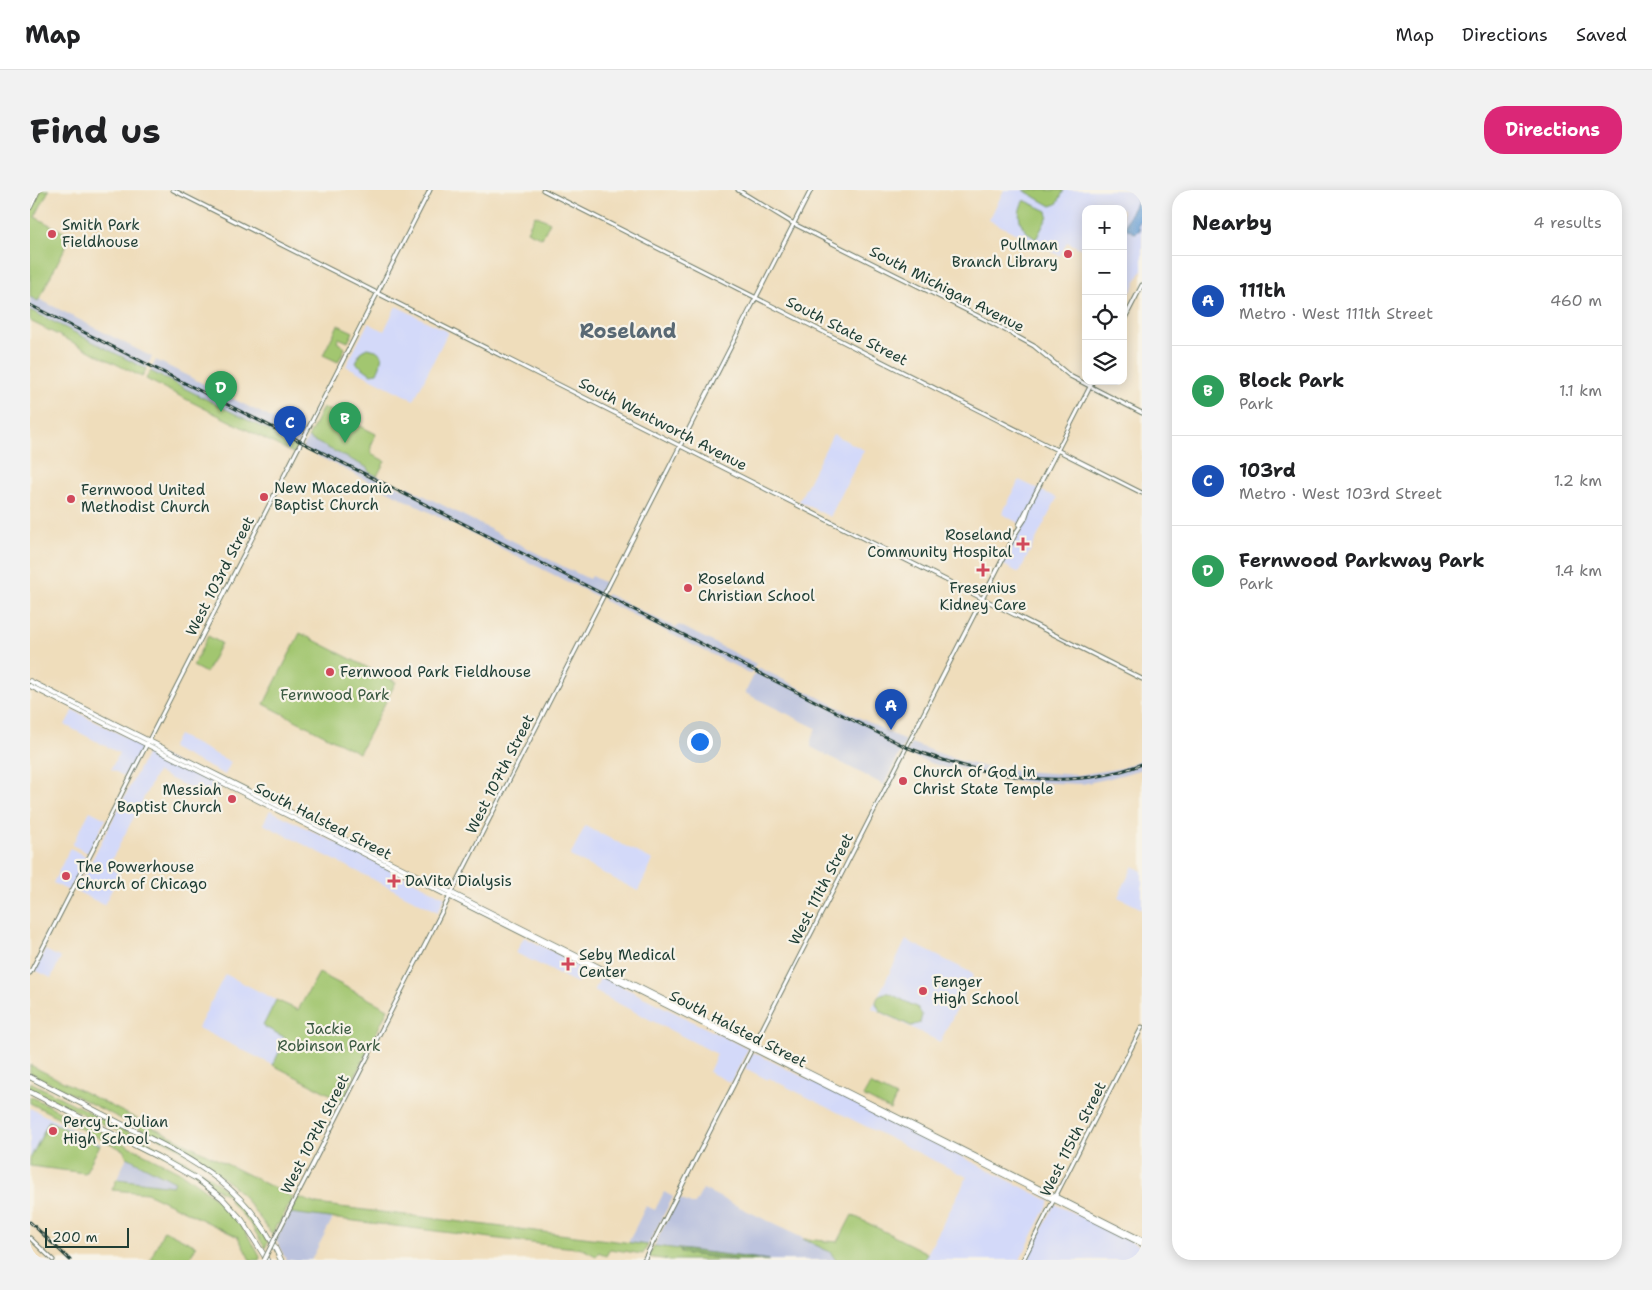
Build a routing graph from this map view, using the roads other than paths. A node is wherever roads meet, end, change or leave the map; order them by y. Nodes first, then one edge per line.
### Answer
1 (32, 190) edge
2 (38, 190) edge
3 (174, 190) edge
4 (430, 190) edge
5 (543, 190) edge
6 (738, 190) edge
7 (811, 190) edge
8 (30, 196) edge
9 (30, 206) edge
10 (794, 224) junction
11 (1142, 285) edge
12 (378, 293) junction
13 (756, 298) junction
14 (1127, 314) edge
15 (1090, 386) junction
16 (1142, 413) edge
17 (680, 446) junction
18 (1058, 450) junction
19 (1142, 492) edge
20 (982, 599) junction
21 (1142, 679) edge
22 (30, 681) edge
23 (30, 686) edge
24 (148, 743) junction
25 (450, 895) junction
26 (30, 973) edge
27 (1142, 1027) edge
28 (753, 1047) junction
29 (30, 1077) edge
30 (30, 1092) edge
31 (1055, 1198) junction
32 (30, 1238) edge
33 (1142, 1240) edge
34 (1142, 1244) edge
35 (53, 1260) edge
36 (266, 1260) edge
37 (281, 1260) edge
38 (644, 1260) edge
39 (1024, 1260) edge

1 - 8 highway
2 - 9 highway
3 - 12 street, South Wentworth Avenue
4 - 12 street, West 103rd Street
5 - 13 street, South State Street
6 - 10 street, South Michigan Avenue
7 - 10 street, West 107th Street
10 - 13 street, West 107th Street
10 - 15 street, South Michigan Avenue
11 - 14 street
12 - 17 street, South Wentworth Avenue
12 - 24 street, West 103rd Street
13 - 17 street, West 107th Street
13 - 18 street, South State Street
15 - 16 street, South Michigan Avenue
15 - 18 street, West 111th Street
17 - 20 street, South Wentworth Avenue
17 - 25 street, West 107th Street
18 - 19 street, South State Street
18 - 20 street, West 111th Street
20 - 21 street, South Wentworth Avenue
20 - 28 street, West 111th Street
22 - 24 main road, South Halsted Street
23 - 24 main road, South Halsted Street
24 - 25 main road, South Halsted Street
24 - 26 street, West 103rd Street
25 - 28 main road, South Halsted Street
25 - 36 street, West 107th Street, bridge
27 - 31 street, West 115th Street
28 - 31 main road, South Halsted Street
28 - 38 street, West 111th Street
29 - 37 highway
30 - 36 highway
31 - 33 main road, South Halsted Street
31 - 34 main road, South Halsted Street
31 - 39 street, West 115th Street
32 - 35 street

